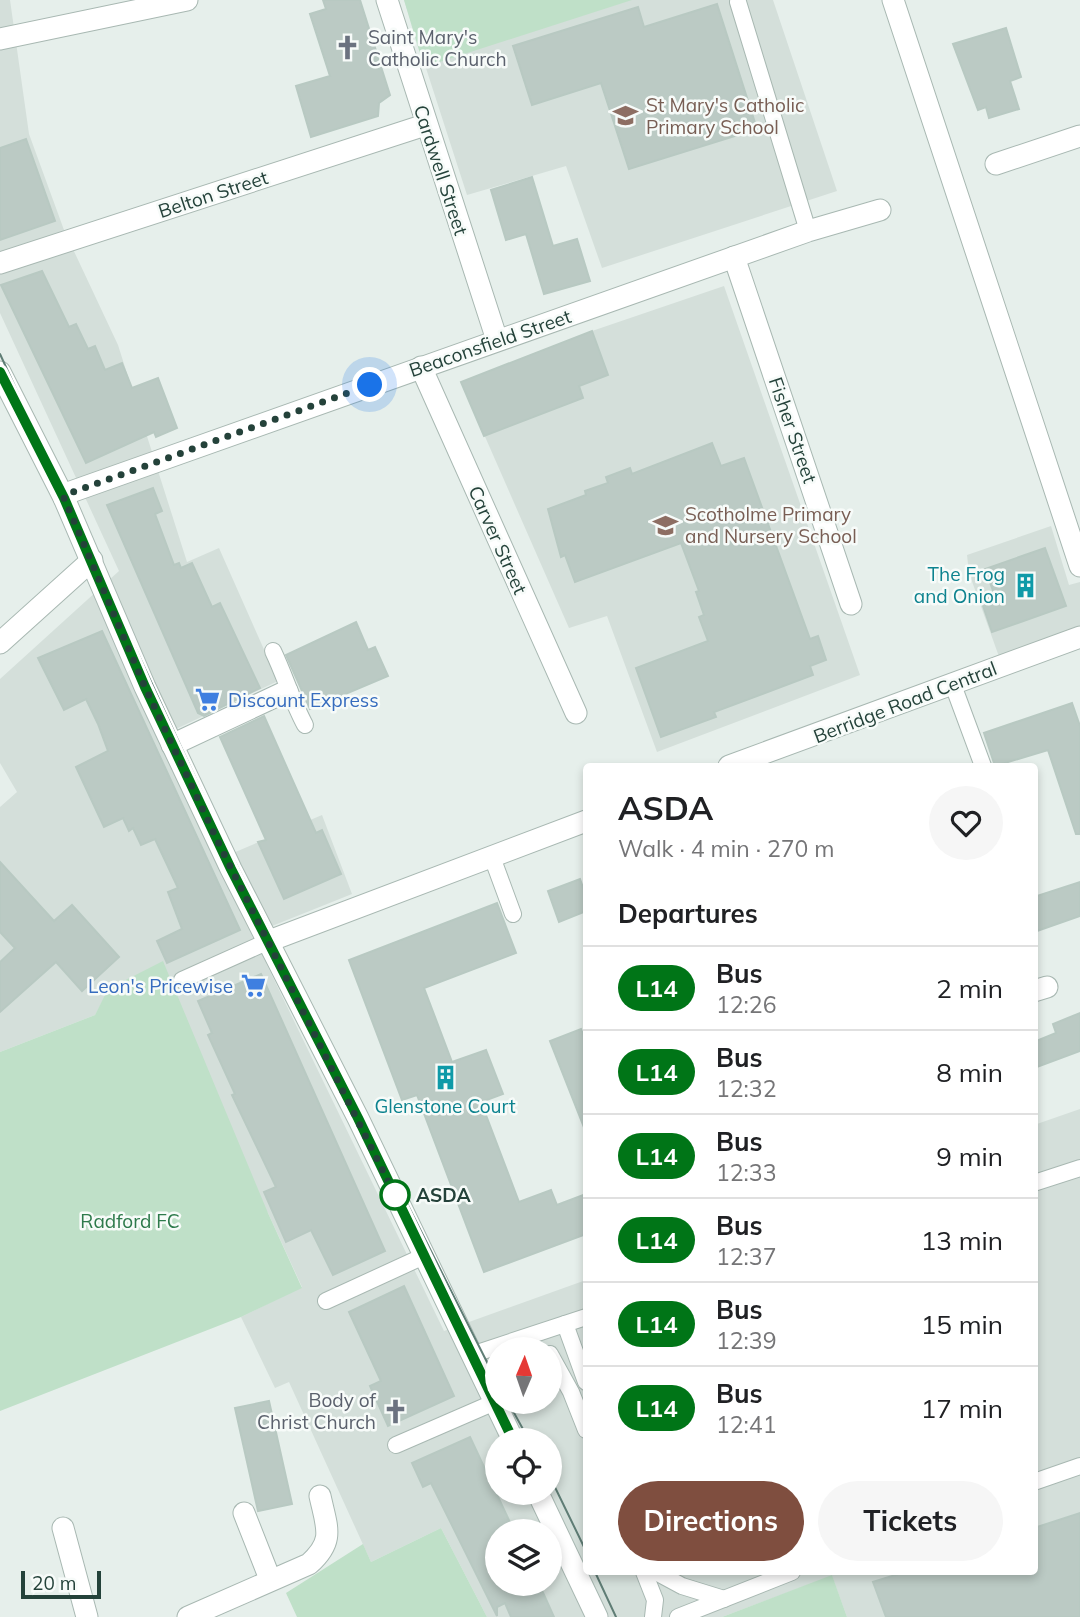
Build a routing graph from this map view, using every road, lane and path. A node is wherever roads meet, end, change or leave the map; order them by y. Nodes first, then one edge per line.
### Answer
1 (187, 0) edge
2 (387, 0) edge
3 (892, 0) edge
4 (738, 2) dead end
5 (0, 39) edge
6 (425, 125) junction
7 (1080, 136) edge
8 (996, 164) dead end
9 (880, 210) dead end
10 (808, 230) junction
11 (734, 257) junction
12 (0, 263) edge
13 (497, 340) junction
14 (421, 367) junction
15 (0, 372) edge
16 (64, 498) junction
17 (92, 560) junction
18 (1080, 566) edge
19 (851, 604) dead end
20 (1080, 637) edge
21 (0, 643) edge
22 (273, 651) dead end
23 (953, 685) junction
24 (287, 691) junction
25 (576, 713) dead end
26 (305, 725) dead end
27 (172, 745) junction
28 (737, 763) edge
29 (982, 763) edge
30 (583, 822) edge
31 (492, 857) junction
32 (513, 914) dead end
33 (269, 941) junction
34 (182, 980) dead end
35 (1080, 1168) edge
36 (1038, 1182) edge
37 (424, 1256) junction
38 (326, 1301) dead end
39 (583, 1318) edge
40 (565, 1324) junction
41 (538, 1332) junction
42 (541, 1337) edge
43 (471, 1356) junction
44 (583, 1374) edge
45 (562, 1380) edge
46 (485, 1383) edge
47 (485, 1406) edge
48 (583, 1423) edge
49 (396, 1445) dead end
50 (1080, 1466) edge
51 (1038, 1481) edge
52 (320, 1496) dead end
53 (544, 1505) edge
54 (244, 1513) dead end
55 (63, 1528) dead end
56 (645, 1575) edge
57 (662, 1575) edge
58 (784, 1575) edge
59 (278, 1576) junction
60 (724, 1599) junction
61 (211, 1611) edge
62 (87, 1617) edge
63 (188, 1617) edge
64 (597, 1617) edge
65 (653, 1617) edge
66 (678, 1617) edge

1 - 5 street
2 - 6 street, Cardwell Street
3 - 18 street
4 - 10 lane
6 - 12 street, Belton Street
6 - 13 street, Cardwell Street
7 - 8 street
9 - 10 street, Beaconsfield Street
10 - 11 street, Beaconsfield Street
11 - 13 street, Beaconsfield Street
11 - 19 street, Fisher Street
13 - 14 street, Beaconsfield Street
14 - 16 street, Beaconsfield Street
14 - 25 street, Carver Street
15 - 16 street
16 - 17 street
17 - 21 street
17 - 27 street
20 - 23 street, Berridge Road Central
22 - 24 lane
23 - 28 street, Berridge Road Central
23 - 29 lane
24 - 26 lane
24 - 27 street
27 - 33 street
30 - 31 street
31 - 32 lane
31 - 33 street
33 - 34 lane
33 - 37 street
35 - 36 lane
37 - 38 lane
37 - 43 street
39 - 40 lane
40 - 41 lane
40 - 44 lane
41 - 42 lane
41 - 43 lane
43 - 46 street
45 - 48 lane
47 - 49 lane
50 - 51 lane
52 - 59 street
53 - 64 street
54 - 59 street
55 - 62 street
56 - 65 lane
57 - 60 lane
58 - 60 lane
59 - 61 street
60 - 66 lane
61 - 63 street

